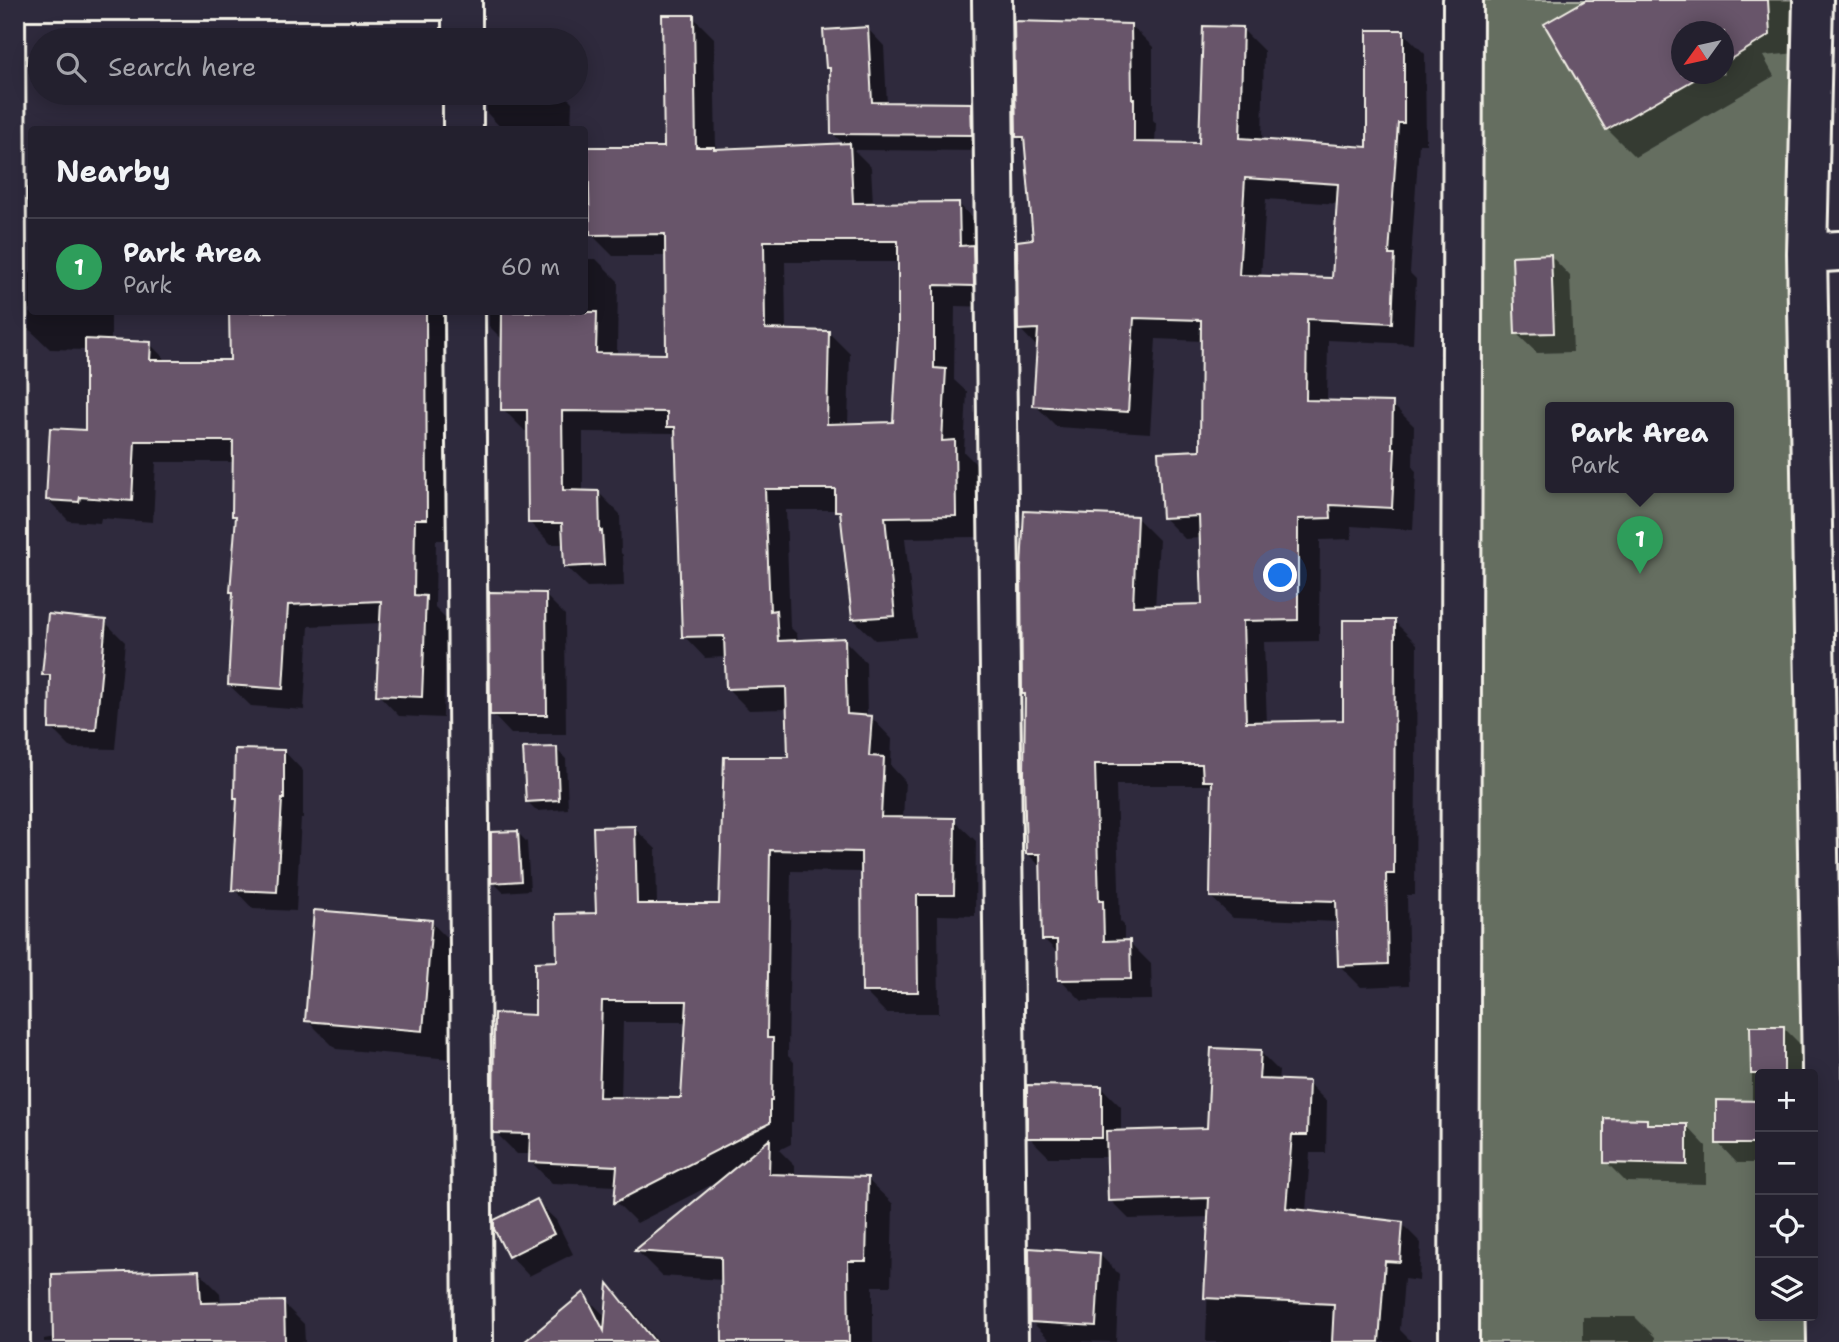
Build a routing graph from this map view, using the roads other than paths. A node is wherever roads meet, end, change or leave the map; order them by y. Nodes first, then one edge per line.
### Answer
1 (3, 0) edge
2 (462, 0) edge
3 (992, 0) edge
4 (1463, 0) edge
5 (1813, 0) edge
6 (462, 28) edge
7 (463, 105) edge
8 (463, 126) edge
9 (1823, 252) edge
10 (464, 315) edge
11 (9, 1342) edge
12 (473, 1342) edge
13 (1008, 1342) edge
14 (1459, 1342) edge
15 (1827, 1342) edge

1 - 2 street
1 - 11 street
2 - 6 street
3 - 13 street
4 - 14 street
5 - 9 street
7 - 8 street
9 - 15 street
10 - 12 street

